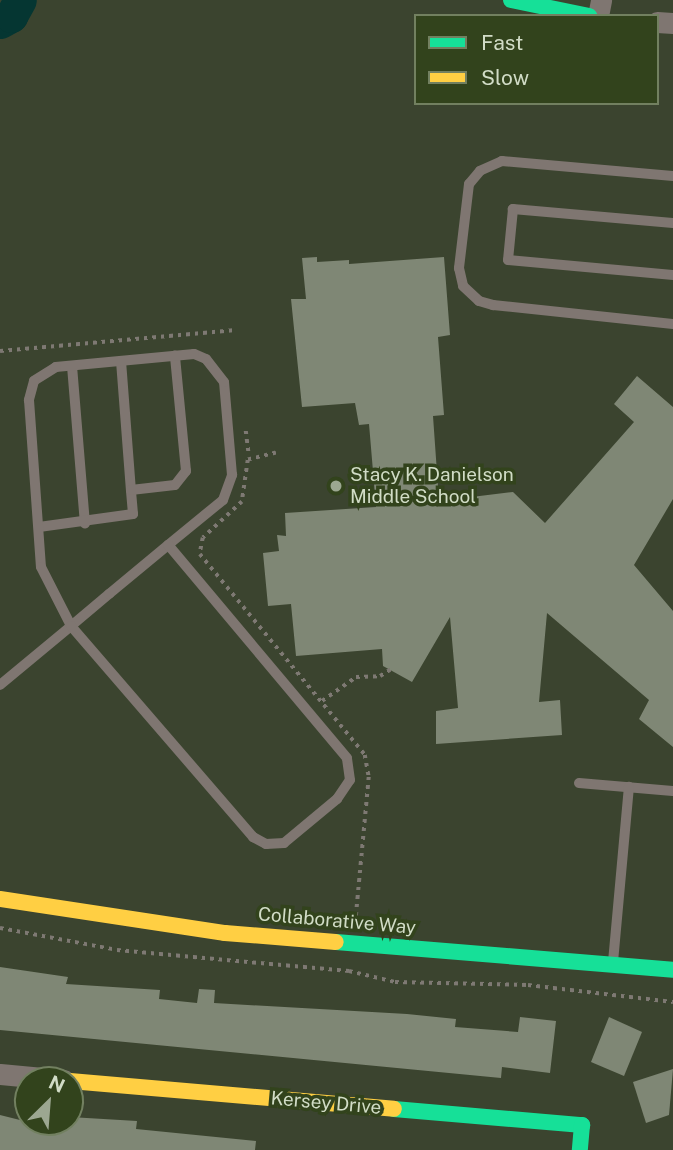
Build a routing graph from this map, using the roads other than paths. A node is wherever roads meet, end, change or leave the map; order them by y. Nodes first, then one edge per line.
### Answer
1 (511, 0) edge
2 (579, 14) edge
3 (673, 176) edge
4 (673, 223) edge
5 (673, 275) edge
6 (673, 324) edge
7 (175, 356) junction
8 (121, 361) junction
9 (72, 366) junction
10 (131, 490) junction
11 (85, 523) junction
12 (39, 527) junction
13 (168, 545) junction
14 (71, 626) junction
15 (0, 685) edge
16 (579, 783) dead end
17 (629, 787) junction
18 (673, 791) edge
19 (0, 899) edge
20 (613, 965) junction
21 (673, 970) edge
22 (84, 1081) edge
23 (580, 1150) edge

1 - 2 street
3 - 6 lane
4 - 5 lane
7 - 8 lane
7 - 10 lane
7 - 13 lane
8 - 9 lane
8 - 10 lane
9 - 11 lane
9 - 12 lane
10 - 11 lane
11 - 12 lane
12 - 14 lane
13 - 14 lane
13 - 14 lane
14 - 15 lane
16 - 17 lane
17 - 18 lane
17 - 20 lane
19 - 20 street, Collaborative Way
20 - 21 street, Collaborative Way
22 - 23 street, Kersey Drive

